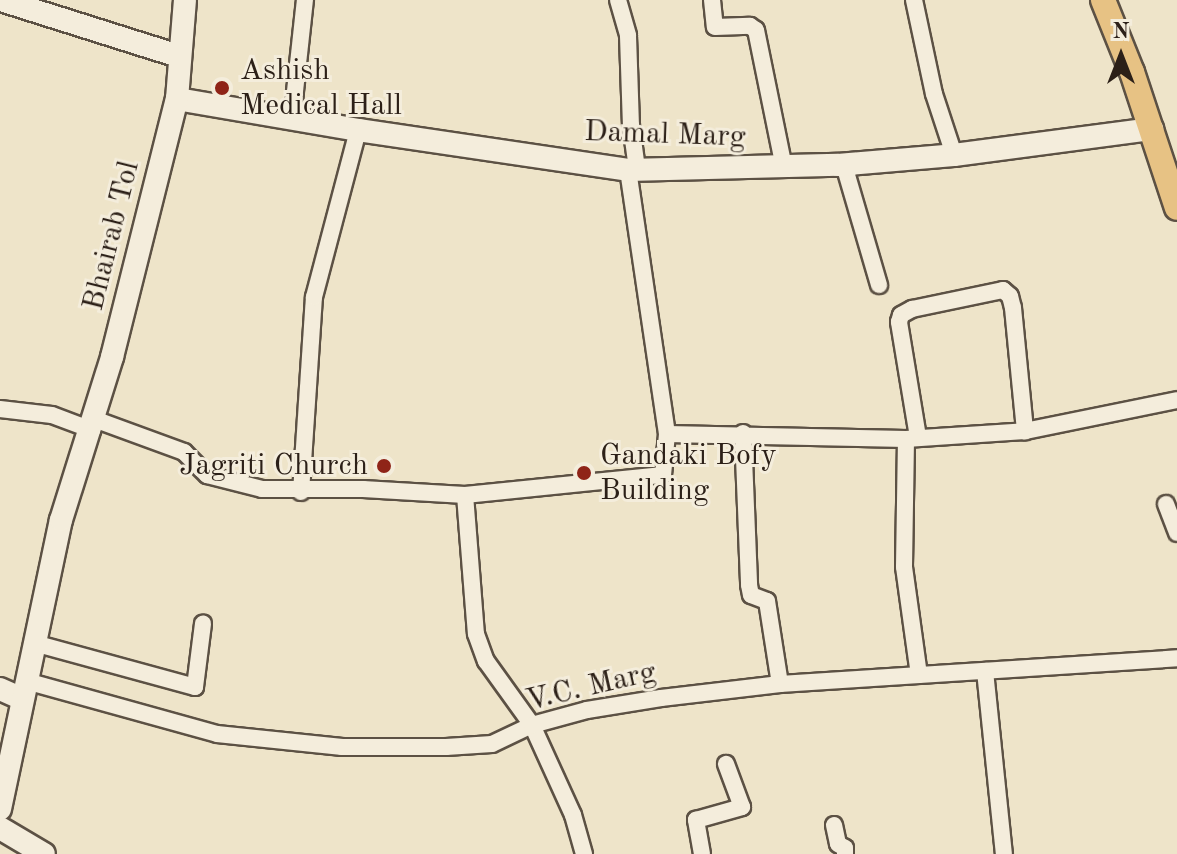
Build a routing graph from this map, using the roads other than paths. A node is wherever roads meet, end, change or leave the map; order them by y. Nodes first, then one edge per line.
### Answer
1 (185, 0) edge
2 (305, 0) edge
3 (618, 0) edge
4 (712, 0) edge
5 (914, 0) edge
6 (1103, 0) edge
7 (3, 4) edge
8 (179, 56) junction
9 (177, 99) junction
10 (292, 119) junction
11 (1152, 129) junction
12 (358, 130) junction
13 (954, 155) junction
14 (844, 165) junction
15 (784, 168) junction
16 (632, 169) junction
17 (1177, 208) edge
18 (879, 285) dead end
19 (1177, 400) edge
20 (0, 409) edge
21 (93, 424) junction
22 (1025, 431) junction
23 (743, 433) junction
24 (667, 434) junction
25 (912, 438) junction
26 (301, 492) junction
27 (465, 495) junction
28 (1166, 504) dead end
29 (1177, 533) edge
30 (203, 624) dead end
31 (34, 643) junction
32 (1177, 658) edge
33 (985, 671) junction
34 (919, 675) junction
35 (780, 684) junction
36 (0, 689) edge
37 (24, 690) junction
38 (532, 725) junction
39 (726, 764) dead end
40 (0, 809) edge
41 (834, 825) dead end
42 (0, 828) edge
43 (44, 854) edge
44 (584, 854) edge
45 (702, 854) edge
46 (845, 854) edge
47 (1004, 854) edge

1 - 8 street, Bhairab Tol
2 - 10 street
3 - 16 street
4 - 15 street
5 - 13 street
6 - 11 main road
7 - 8 street
8 - 9 street, Bhairab Tol
9 - 10 street, Damal Marg
9 - 21 street, Bhairab Tol
10 - 12 street, Damal Marg
11 - 13 street, Damal Marg
11 - 17 main road
12 - 16 street, Damal Marg
12 - 26 street
13 - 14 street, Damal Marg
14 - 15 street, Damal Marg
14 - 18 street
15 - 16 street, Damal Marg
16 - 24 street
19 - 22 street
20 - 21 street
21 - 26 street
21 - 31 street, Bhairab Tol
22 - 25 street
22 - 25 street
23 - 24 street
23 - 25 street
23 - 35 street
24 - 27 street
25 - 34 street
26 - 27 street
27 - 38 street
28 - 29 street
30 - 31 street
31 - 37 street, Bhairab Tol
32 - 33 street, V.C. Marg
33 - 34 street, V.C. Marg
33 - 47 street
34 - 35 street, V.C. Marg
35 - 38 street, V.C. Marg
36 - 37 street
37 - 38 street, V.C. Marg
37 - 40 street, Bhairab Tol
38 - 44 street
39 - 45 street
41 - 46 street
42 - 43 street

